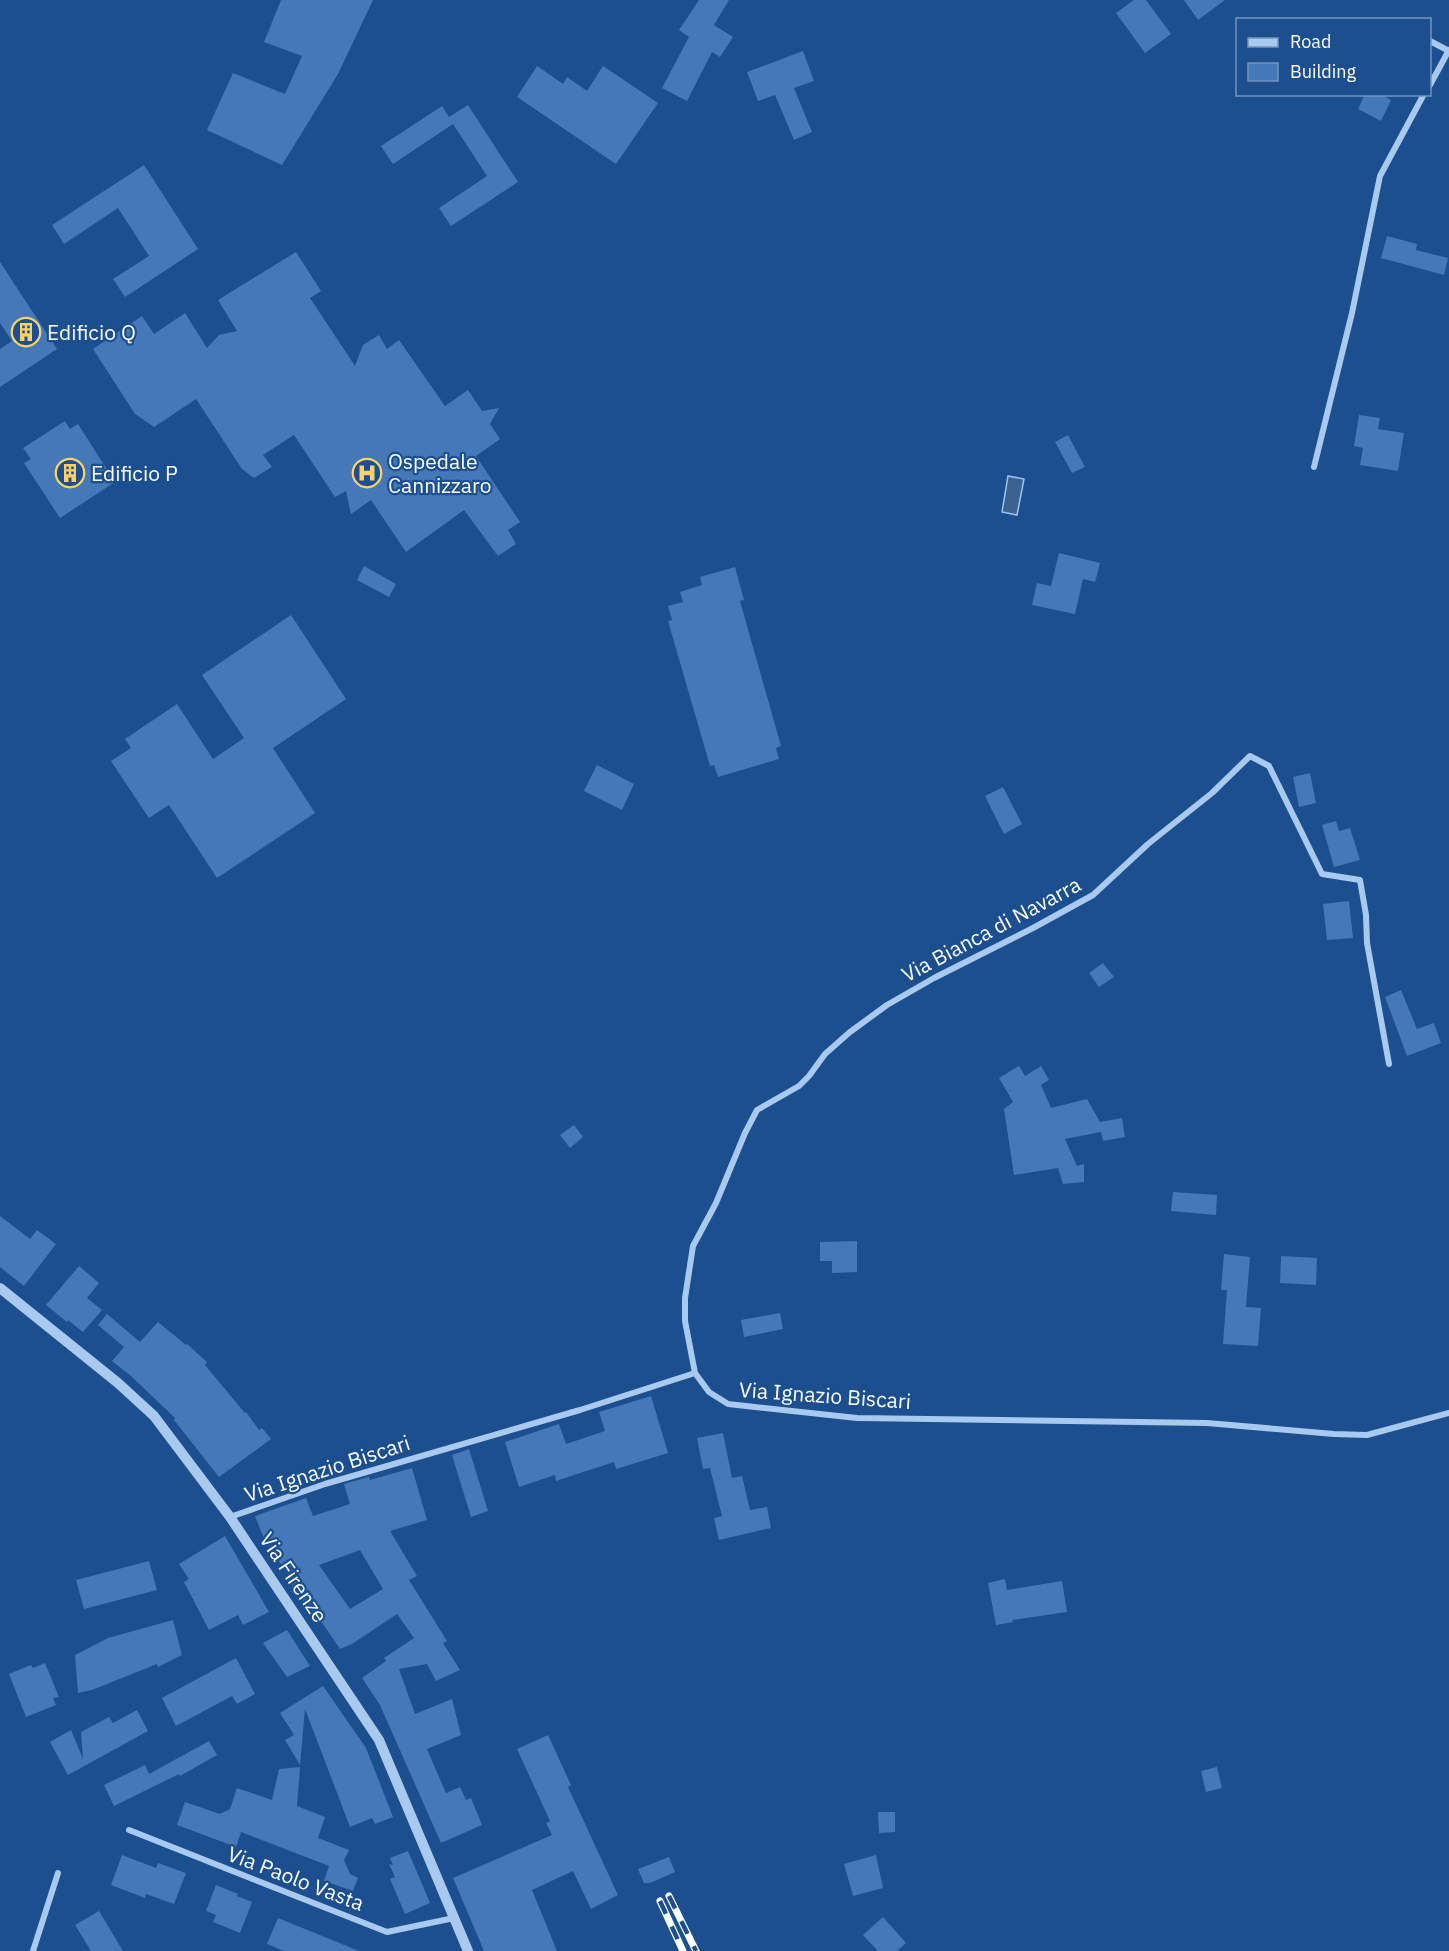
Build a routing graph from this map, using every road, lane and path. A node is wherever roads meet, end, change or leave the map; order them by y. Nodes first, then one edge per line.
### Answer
1 (1431, 42) edge
2 (1449, 51) edge
3 (1431, 83) edge
4 (1423, 96) edge
5 (1314, 466) dead end
6 (1389, 1064) dead end
7 (0, 1288) edge
8 (695, 1372) junction
9 (1449, 1413) edge
10 (230, 1517) junction
11 (129, 1830) dead end
12 (58, 1873) dead end
13 (454, 1918) junction
14 (33, 1951) edge
15 (468, 1951) edge

1 - 2 street
2 - 3 street
4 - 5 street
6 - 8 street, Via Bianca di Navarra
7 - 10 street, Via Firenze
8 - 9 street, Via Ignazio Biscari
8 - 10 street, Via Ignazio Biscari
10 - 13 street, Via Firenze
11 - 13 street, Via Paolo Vasta
12 - 14 street
13 - 15 street, Via Firenze

